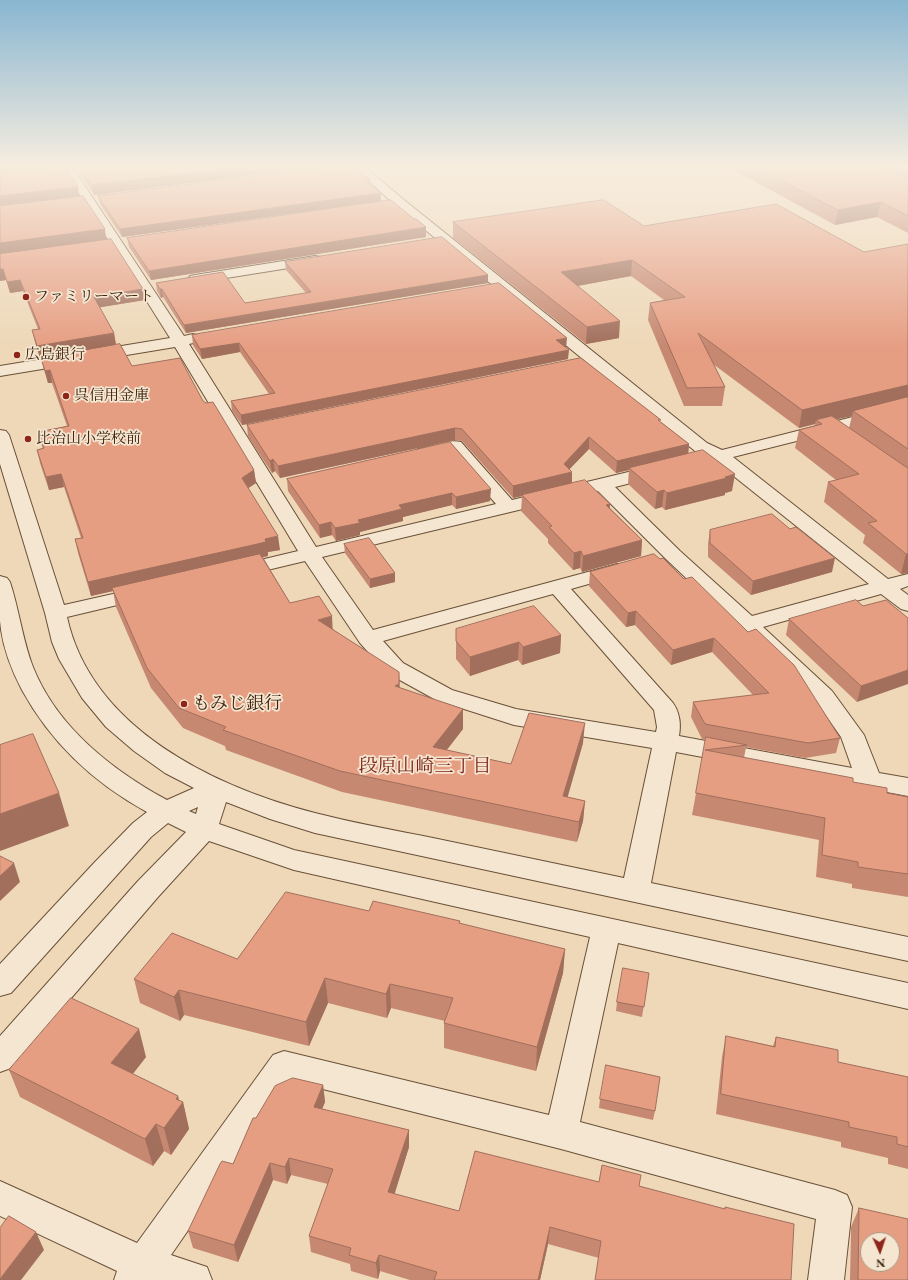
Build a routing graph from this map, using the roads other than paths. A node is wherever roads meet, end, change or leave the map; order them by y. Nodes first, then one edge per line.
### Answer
1 (106, 228) edge
2 (431, 228) edge
3 (445, 239) junction
4 (429, 242) edge
5 (327, 258) edge
6 (185, 281) edge
7 (501, 286) junction
8 (486, 288) edge
9 (210, 336) edge
10 (179, 341) junction
11 (0, 371) edge
12 (908, 408) edge
13 (831, 428) junction
14 (0, 436) edge
15 (850, 441) edge
16 (719, 454) junction
17 (408, 457) edge
18 (602, 485) junction
19 (508, 507) junction
20 (311, 555) junction
21 (672, 555) junction
22 (219, 576) edge
23 (908, 580) edge
24 (0, 582) edge
25 (558, 586) junction
26 (885, 586) junction
27 (158, 590) edge
28 (908, 605) edge
29 (56, 613) junction
30 (6, 624) edge
31 (748, 624) junction
32 (368, 638) junction
33 (666, 742) junction
34 (869, 779) junction
35 (908, 787) edge
36 (217, 789) junction
37 (165, 811) junction
38 (204, 830) junction
39 (635, 892) junction
40 (606, 930) junction
41 (908, 949) edge
42 (0, 984) edge
43 (908, 996) edge
44 (0, 1058) edge
45 (561, 1133) junction
46 (0, 1198) edge
47 (137, 1272) edge
48 (194, 1280) edge
49 (826, 1280) edge

1 - 10 street
2 - 3 street
3 - 4 street
3 - 7 street
5 - 6 street
7 - 8 street
7 - 16 street
9 - 10 street
10 - 11 street
10 - 20 street
12 - 13 street
13 - 15 street
13 - 16 street
14 - 29 street
16 - 18 street
16 - 26 street
17 - 19 street
18 - 19 street
18 - 21 street
19 - 20 street
20 - 22 street
20 - 32 street
21 - 25 street
21 - 31 street
23 - 26 street
24 - 30 street
25 - 32 street
25 - 33 street
26 - 28 street
26 - 31 street
27 - 29 street
29 - 36 street
30 - 37 street
31 - 34 street
32 - 33 street
33 - 34 street
33 - 39 street
34 - 35 street
36 - 37 street
36 - 38 street
36 - 39 street
37 - 38 street
37 - 42 street
38 - 40 street
38 - 44 street
39 - 41 street
40 - 43 street
40 - 45 street
45 - 47 street
45 - 49 street
46 - 47 street
47 - 48 street

